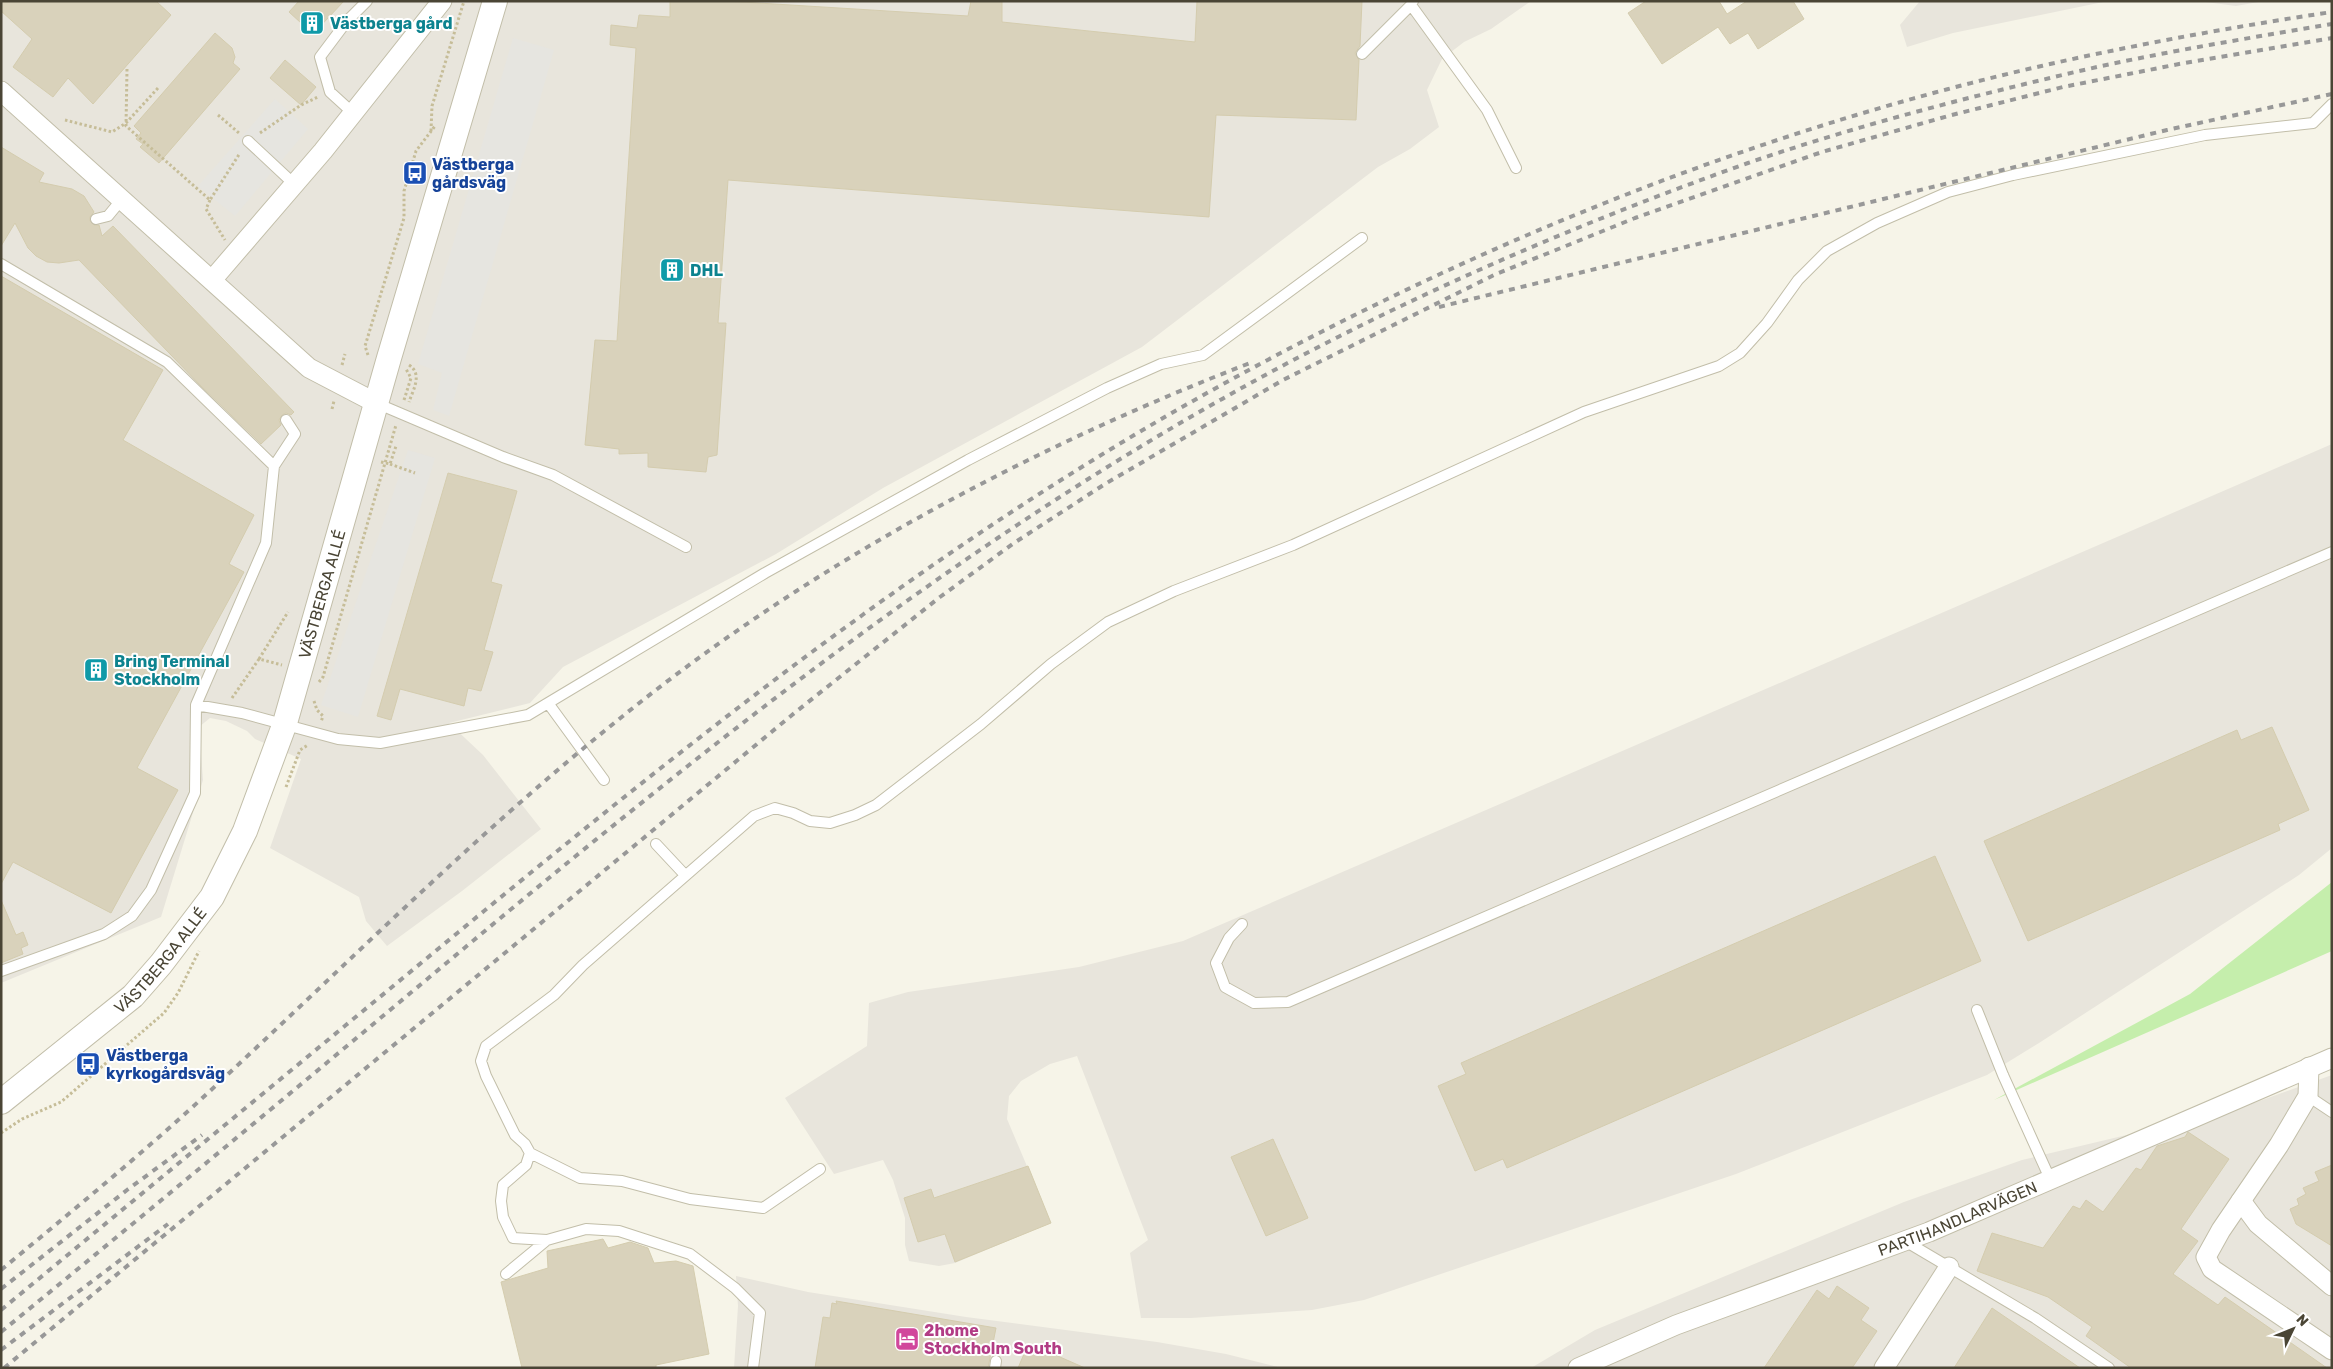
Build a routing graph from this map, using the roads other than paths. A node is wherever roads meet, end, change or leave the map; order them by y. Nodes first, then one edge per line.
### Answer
1 (367, 1) edge
2 (442, 1) edge
3 (494, 1) edge
4 (1412, 3) edge
5 (1362, 54) dead end
6 (1, 91) edge
7 (2332, 104) edge
8 (353, 113) junction
9 (248, 141) road end
10 (1516, 168) dead end
11 (294, 184) junction
12 (122, 199) junction
13 (96, 219) dead end
14 (1362, 238) dead end
15 (1, 264) edge
16 (212, 280) junction
17 (376, 403) junction
18 (286, 420) dead end
19 (274, 466) junction
20 (686, 547) dead end
21 (2332, 552) edge
22 (548, 703) junction
23 (196, 705) junction
24 (285, 723) junction
25 (604, 780) dead end
26 (656, 844) dead end
27 (685, 875) junction
28 (1242, 924) dead end
29 (1, 970) edge
30 (1977, 1010) dead end
31 (2332, 1058) edge
32 (2309, 1067) junction
33 (2308, 1096) junction
34 (1, 1102) edge
35 (2332, 1112) edge
36 (530, 1153) junction
37 (820, 1169) dead end
38 (2051, 1181) junction
39 (2241, 1201) junction
40 (547, 1240) junction
41 (1905, 1241) junction
42 (1949, 1267) junction
43 (506, 1274) dead end
44 (2332, 1286) edge
45 (2332, 1350) edge
46 (1886, 1367) edge
47 (753, 1368) edge
48 (1578, 1368) edge
49 (2109, 1368) edge

1 - 8 lane
2 - 8 street
3 - 17 street, VÄSTBERGA ALLÉ
4 - 5 lane
4 - 10 lane
6 - 12 street
7 - 27 lane
8 - 11 street
9 - 11 lane
11 - 16 street
12 - 13 lane
12 - 16 street
14 - 22 lane
15 - 19 lane
16 - 17 street
17 - 20 lane
17 - 24 street, VÄSTBERGA ALLÉ
18 - 19 lane
19 - 23 lane
21 - 28 lane
22 - 24 lane
22 - 25 lane
23 - 24 lane
23 - 29 lane
24 - 34 street, VÄSTBERGA ALLÉ
26 - 27 lane
27 - 36 lane
30 - 38 lane
31 - 32 street, PARTIHANDLARVÄGEN
32 - 33 street
32 - 38 street, PARTIHANDLARVÄGEN
33 - 35 lane
33 - 39 street
36 - 37 lane
36 - 40 lane
38 - 41 street, PARTIHANDLARVÄGEN
39 - 44 street
39 - 45 street
40 - 43 lane
40 - 47 lane
41 - 42 lane
41 - 48 street, PARTIHANDLARVÄGEN
42 - 46 street
42 - 49 lane

